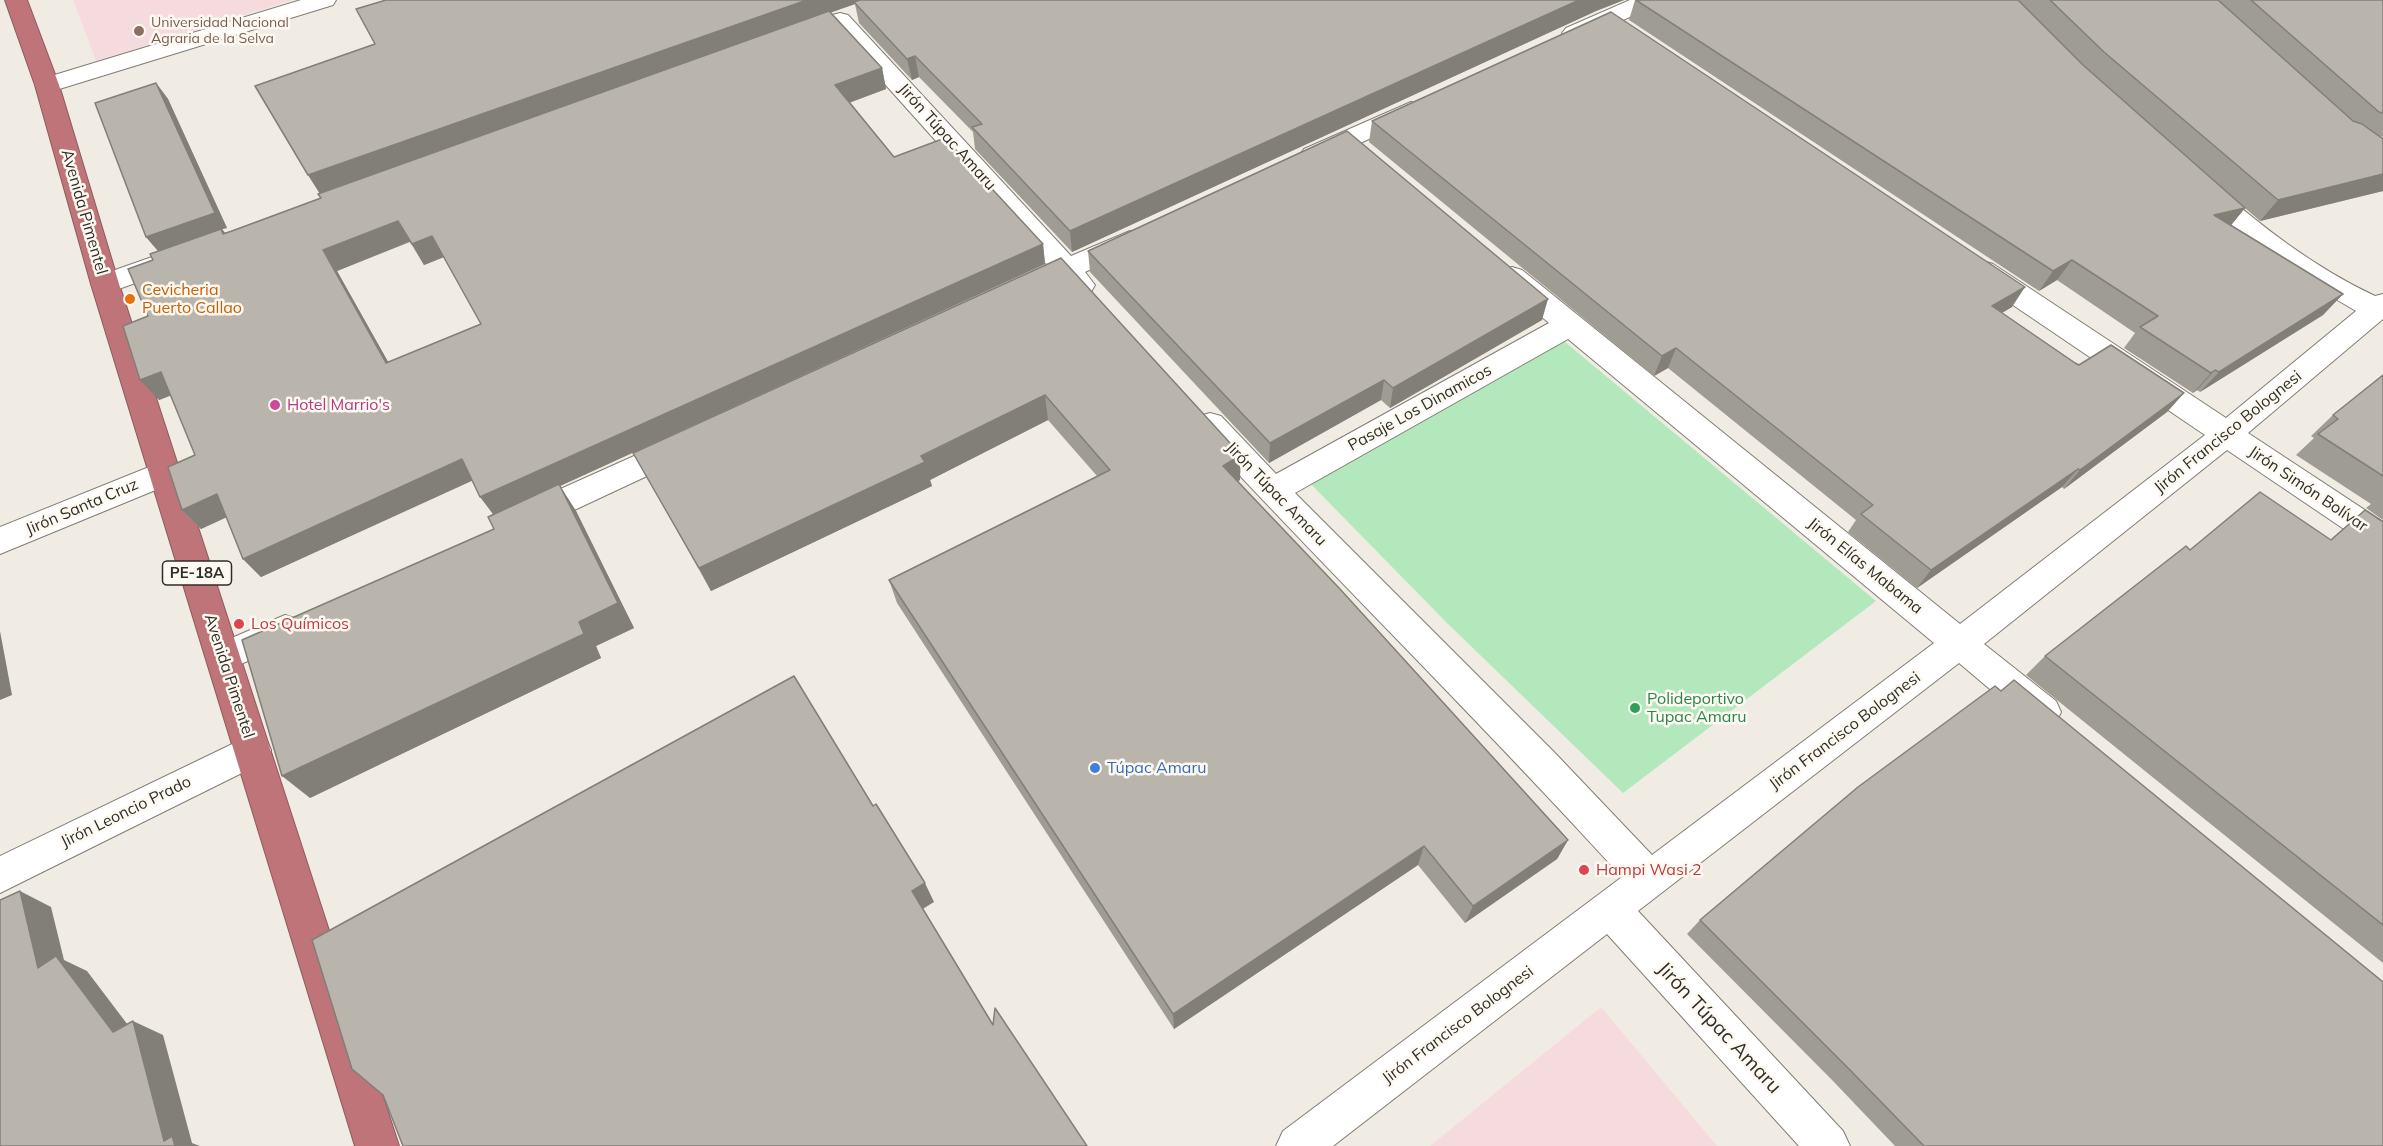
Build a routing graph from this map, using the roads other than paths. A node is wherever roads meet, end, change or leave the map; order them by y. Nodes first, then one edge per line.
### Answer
1 (16, 0) edge
2 (325, 0) edge
3 (1649, 0) edge
4 (1607, 10) edge
5 (840, 20) edge
6 (1635, 38) edge
7 (1551, 43) edge
8 (47, 85) junction
9 (1433, 99) edge
10 (1347, 139) junction
11 (1374, 162) edge
12 (1293, 164) edge
13 (2186, 173) edge
14 (1153, 229) edge
15 (194, 252) edge
16 (1961, 256) edge
17 (1489, 258) edge
18 (1066, 269) junction
19 (105, 284) junction
20 (1002, 299) edge
21 (1098, 303) edge
22 (2380, 307) edge
23 (1569, 325) junction
24 (1193, 406) edge
25 (709, 434) edge
26 (2227, 434) junction
27 (165, 472) junction
28 (1272, 491) junction
29 (504, 528) edge
30 (2383, 539) edge
31 (0, 541) edge
32 (309, 618) edge
33 (1960, 643) junction
34 (223, 657) junction
35 (2070, 734) edge
36 (253, 750) junction
37 (0, 875) edge
38 (1649, 879) junction
39 (1610, 909) junction
40 (377, 1146) edge
41 (1298, 1146) edge
42 (1828, 1146) edge

1 - 8 highway, Avenida Pimentel / PE-18A
2 - 8 street
3 - 4 street
4 - 6 street
4 - 7 street
5 - 18 street, Jirón Túpac Amaru
8 - 19 highway, Avenida Pimentel / PE-18A
9 - 10 street
10 - 11 street
10 - 12 street
13 - 22 street
14 - 18 street
15 - 19 street
16 - 26 street, Jirón Simón Bolívar
17 - 23 street, Jirón Elías Mabama
18 - 20 street
18 - 21 street, Jirón Túpac Amaru
19 - 27 highway, Avenida Pimentel / PE-18A
22 - 26 street, Jirón Francisco Bolognesi
23 - 28 street, Pasaje Los Dinamicos
23 - 33 street, Jirón Elías Mabama
24 - 28 street, Jirón Túpac Amaru
25 - 29 street
26 - 30 street, Jirón Simón Bolívar
26 - 33 street, Jirón Francisco Bolognesi
27 - 31 street, Jirón Santa Cruz
27 - 34 highway, Avenida Pimentel / PE-18A
28 - 38 street, Jirón Túpac Amaru
32 - 34 street
33 - 35 street, Jirón Elías Mabama
33 - 38 street, Jirón Francisco Bolognesi
34 - 36 highway, Avenida Pimentel / PE-18A
36 - 37 street, Jirón Leoncio Prado
36 - 40 highway, Avenida Pimentel / PE-18A
38 - 39 street, Jirón Francisco Bolognesi
39 - 41 street, Jirón Francisco Bolognesi
39 - 42 street, Jirón Túpac Amaru

